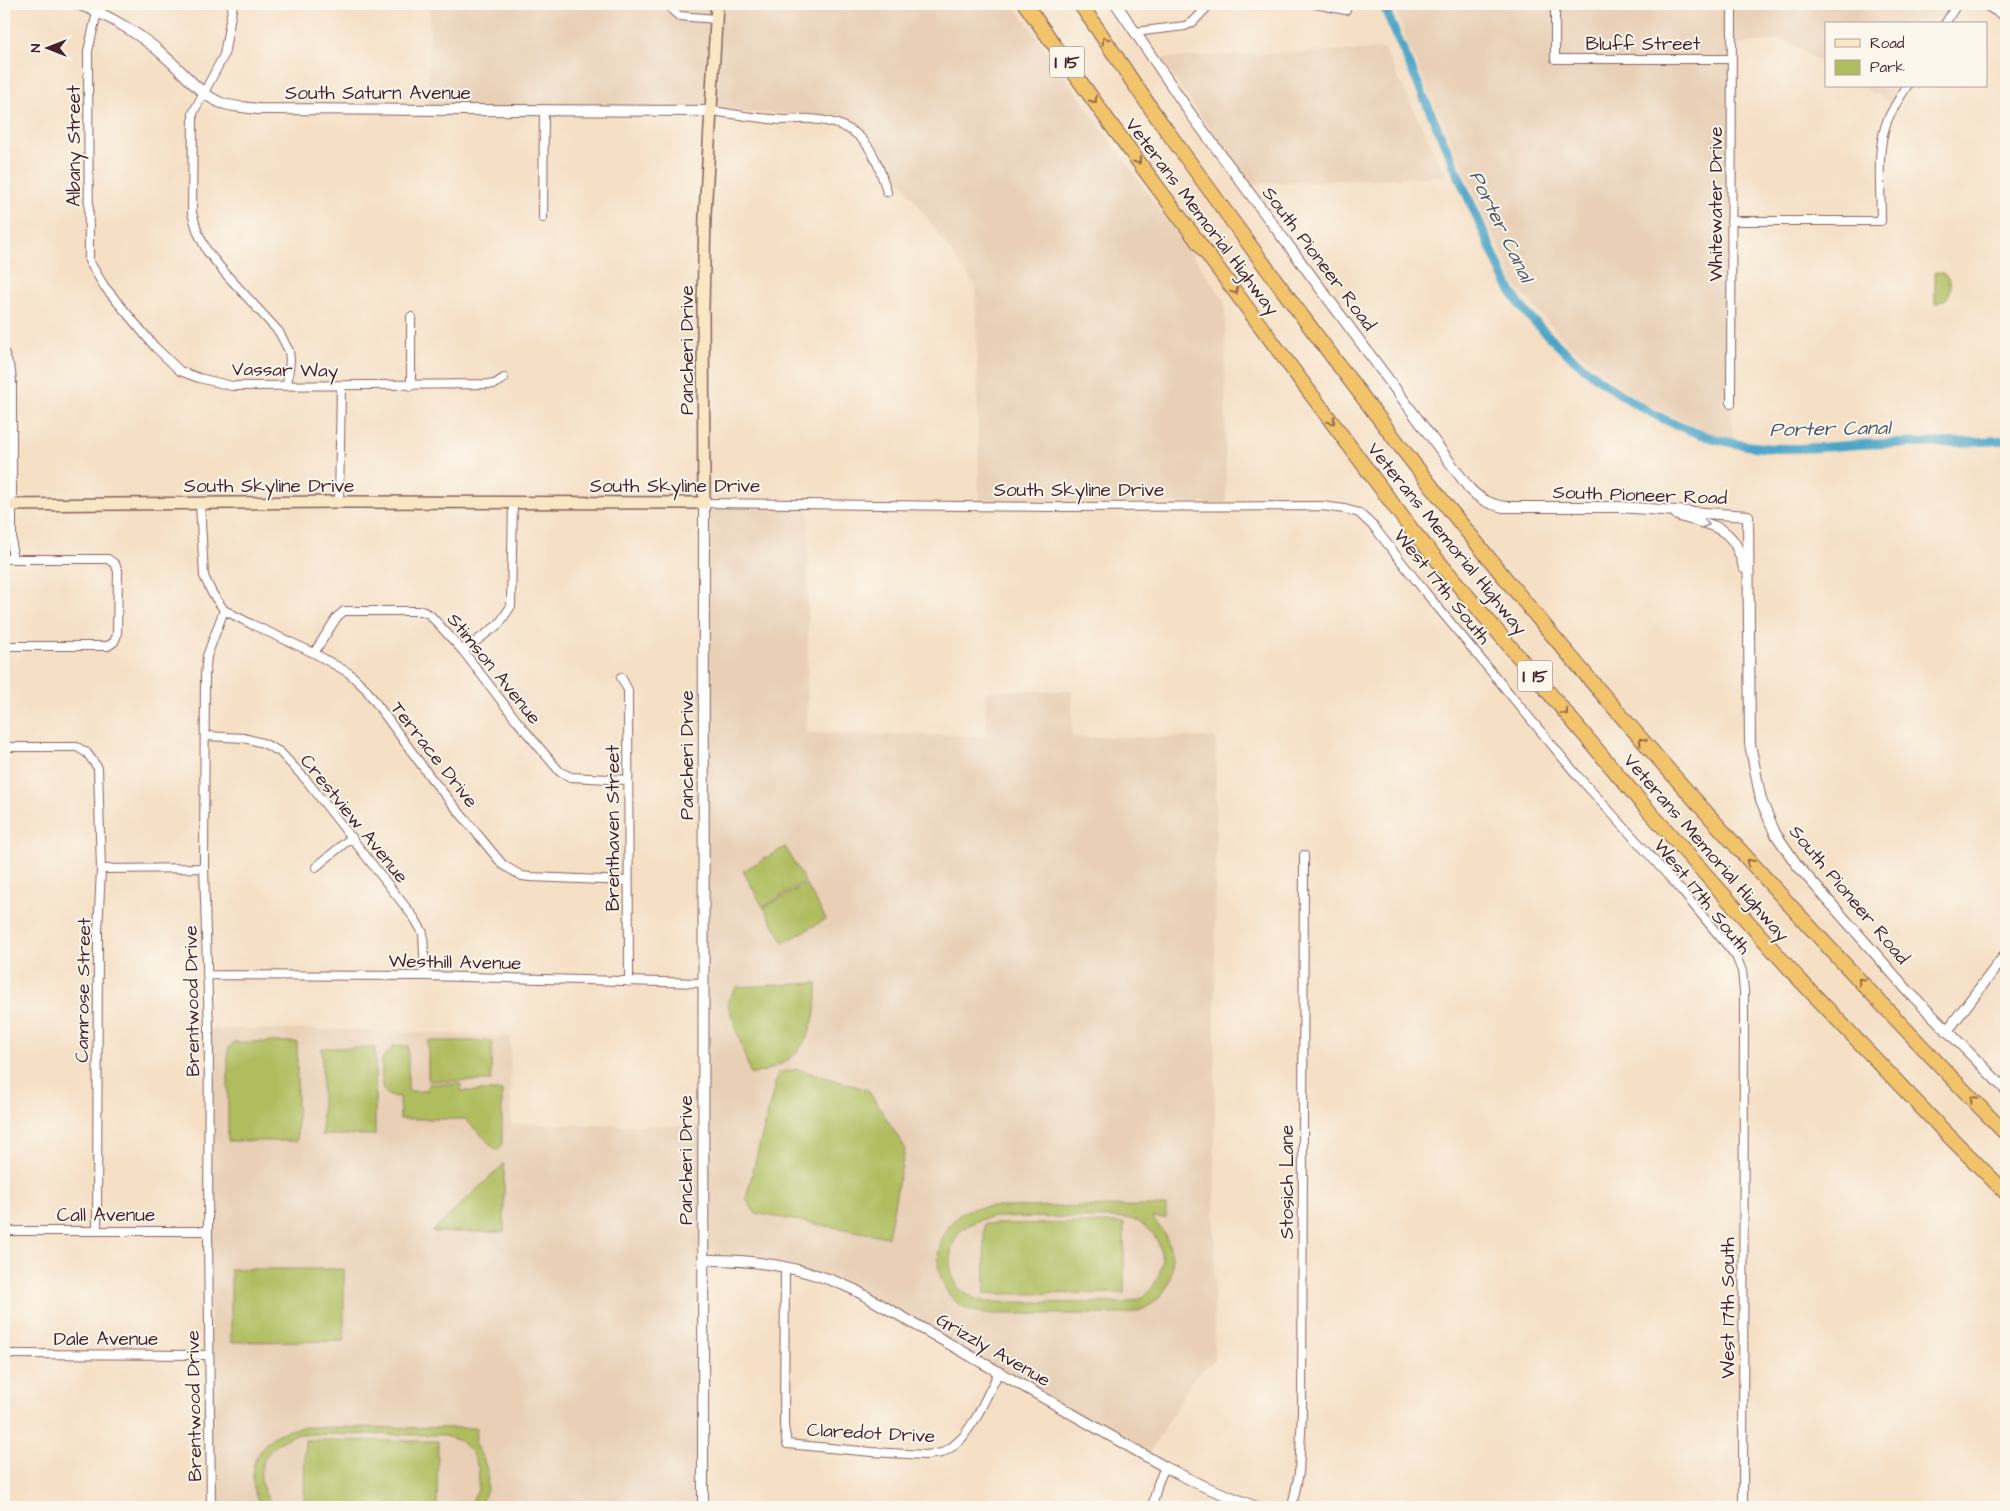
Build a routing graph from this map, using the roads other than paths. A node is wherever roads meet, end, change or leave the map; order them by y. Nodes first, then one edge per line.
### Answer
1 (77, 4) edge
2 (233, 4) edge
3 (669, 4) edge
4 (717, 4) edge
5 (1025, 4) edge
6 (1080, 4) edge
7 (1116, 4) edge
8 (1248, 4) edge
9 (1315, 4) edge
10 (1555, 4) edge
11 (1732, 4) edge
12 (1956, 4) edge
13 (1985, 4) edge
14 (98, 7) edge
15 (1346, 10) dead end
16 (2006, 16) edge
17 (716, 19) junction
18 (1945, 22) edge
19 (1135, 32) junction
20 (1732, 59) junction
21 (1906, 88) edge
22 (204, 92) junction
23 (544, 109) junction
24 (711, 111) junction
25 (887, 192) dead end
26 (544, 218) dead end
27 (1731, 221) junction
28 (104, 286) joint
29 (411, 317) dead end
30 (4, 352) edge
31 (504, 378) dead end
32 (287, 386) junction
33 (411, 386) junction
34 (341, 387) junction
35 (1731, 404) dead end
36 (339, 502) junction
37 (513, 502) junction
38 (704, 503) junction
39 (200, 504) junction
40 (8, 505) edge
41 (1345, 508) joint
42 (1660, 510) junction
43 (8, 559) edge
44 (1749, 586) junction
45 (224, 610) junction
46 (4, 646) edge
47 (463, 651) junction
48 (314, 653) junction
49 (622, 676) dead end
50 (206, 736) junction
51 (4, 747) edge
52 (628, 780) junction
53 (352, 838) junction
54 (1304, 855) dead end
55 (316, 867) dead end
56 (204, 868) junction
57 (101, 869) junction
58 (628, 880) junction
59 (2006, 954) edge
60 (207, 975) junction
61 (425, 976) junction
62 (629, 982) junction
63 (702, 983) junction
64 (1947, 1031) junction
65 (2006, 1090) edge
66 (2006, 1134) edge
67 (2006, 1193) edge
68 (97, 1230) junction
69 (4, 1231) edge
70 (208, 1231) junction
71 (703, 1260) junction
72 (785, 1267) junction
73 (4, 1354) edge
74 (209, 1355) junction
75 (999, 1372) junction
76 (1165, 1467) junction
77 (211, 1507) edge
78 (703, 1507) edge
79 (1152, 1507) edge
80 (1256, 1507) edge
81 (1292, 1507) edge
82 (1743, 1507) edge

1 - 14 street, South Saturn Avenue
2 - 22 street
3 - 17 street
4 - 17 main road, Pancheri Drive
5 -> 67 highway, Veterans Memorial Highway / I 15
66 -> 6 highway, Veterans Memorial Highway / I 15
7 - 19 street, South Pioneer Road
8 - 19 street
9 - 15 street
10 - 20 street, Bluff Street
11 - 20 street, Whitewater Drive
12 - 18 street
13 - 16 street
14 - 22 street, South Saturn Avenue
14 - 28 street, Albany Street
17 - 24 main road, Pancheri Drive
19 - 42 street, South Pioneer Road
20 - 27 street, Whitewater Drive
21 - 27 street
22 - 23 street, South Saturn Avenue
22 - 32 street
23 - 24 street, South Saturn Avenue
23 - 26 street
24 - 25 street
24 - 38 main road, Pancheri Drive
27 - 35 street, Whitewater Drive
28 - 32 street, Vassar Way
29 - 33 street
30 - 40 street
31 - 33 street, Vassar Way
32 - 34 street, Vassar Way
33 - 34 street, Vassar Way
34 - 36 street
36 - 37 main road, South Skyline Drive
36 - 39 main road, South Skyline Drive
37 - 38 main road, South Skyline Drive
37 - 47 street
38 - 41 street, South Skyline Drive
38 - 63 street, Pancheri Drive
39 - 40 main road, South Skyline Drive
39 - 45 street
40 - 43 street
41 - 82 street, West 17th South
42 -> 44 street
42 - 44 street, South Pioneer Road
43 - 46 street
44 - 64 street, South Pioneer Road
45 - 48 street, Terrace Drive
45 - 50 street, Brentwood Drive
47 - 48 street, Stimson Avenue
47 - 52 street, Stimson Avenue
48 - 58 street, Terrace Drive
49 - 52 street, Brenthaven Street
50 - 53 street, Crestview Avenue
50 - 56 street, Brentwood Drive
51 - 57 street, Camrose Street
52 - 58 street, Brenthaven Street
53 - 55 street
53 - 61 street, Crestview Avenue
54 - 81 street, Stosich Lane
56 - 57 street
56 - 60 street, Brentwood Drive
57 - 68 street, Camrose Street
58 - 62 street, Brenthaven Street
59 - 64 street
60 - 61 street, Westhill Avenue
60 - 70 street, Brentwood Drive
61 - 62 street, Westhill Avenue
62 - 63 street, Westhill Avenue
63 - 71 street, Pancheri Drive
64 - 65 street, South Pioneer Road
68 - 69 street, Call Avenue
68 - 70 street, Call Avenue
70 - 74 street, Brentwood Drive
71 - 72 street, Grizzly Avenue
71 - 78 street, Pancheri Drive
72 - 75 street, Grizzly Avenue
72 - 75 street, Claredot Drive
73 - 74 street, Dale Avenue
74 - 77 street, Brentwood Drive
75 - 76 street, Grizzly Avenue
76 - 79 street
76 - 80 street, Grizzly Avenue

